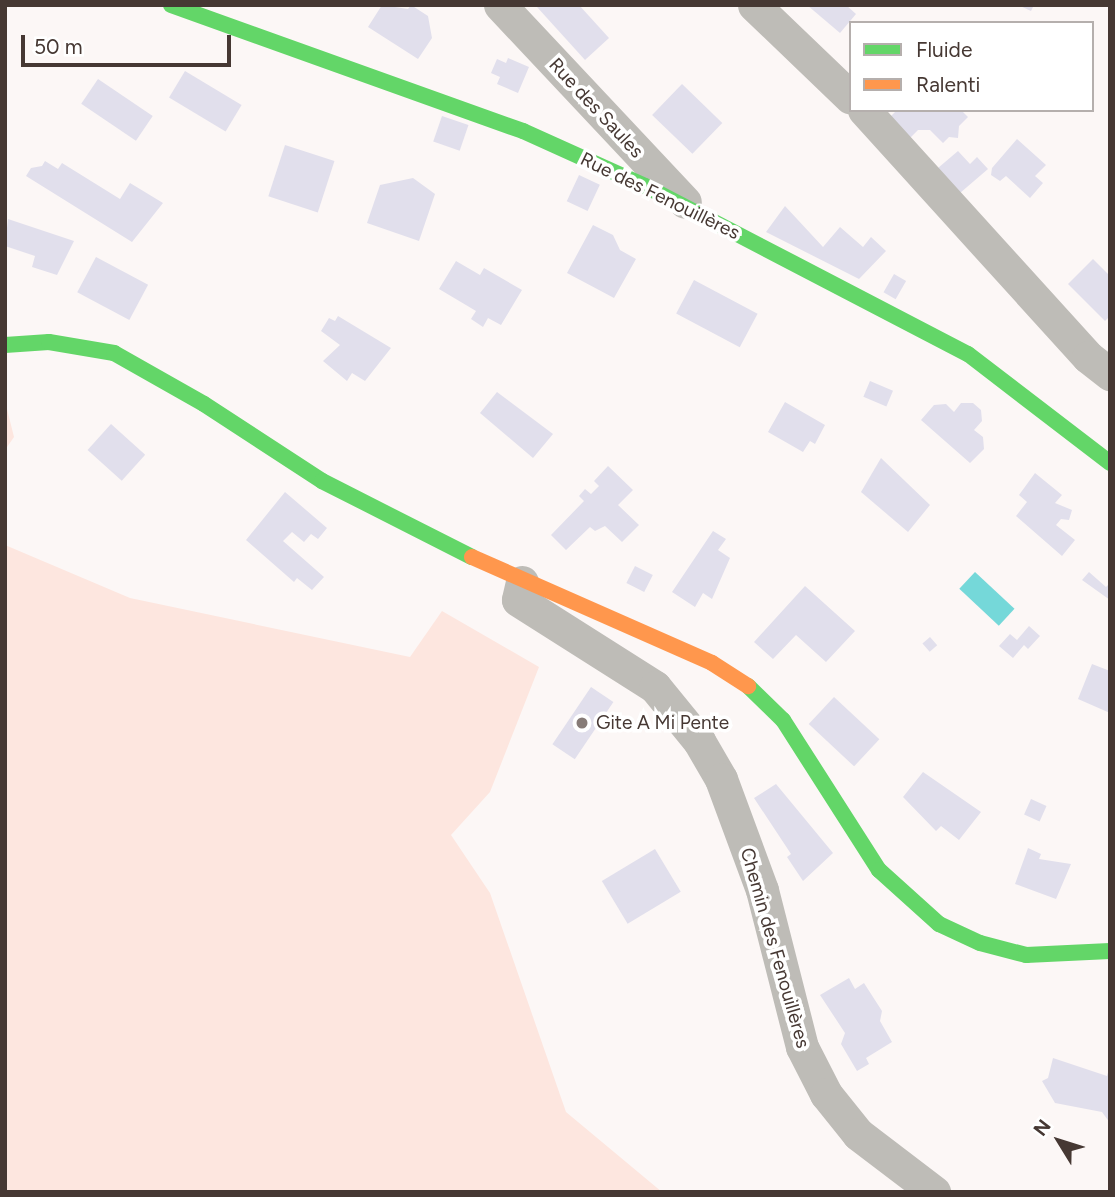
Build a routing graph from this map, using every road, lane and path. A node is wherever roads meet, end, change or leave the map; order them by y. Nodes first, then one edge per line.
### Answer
1 (171, 5) edge
2 (500, 5) edge
3 (754, 5) edge
4 (849, 96) edge
5 (866, 112) edge
6 (693, 210) junction
7 (5, 345) edge
8 (1110, 374) edge
9 (1110, 463) edge
10 (522, 582) junction
11 (1110, 951) edge
12 (934, 1192) edge

1 - 6 street, Rue des Fenouillères
2 - 6 street, Rue des Saules
3 - 4 street
5 - 8 street
6 - 9 street, Rue des Fenouillères
7 - 10 street
10 - 11 street
10 - 12 street, Chemin des Fenouillères

